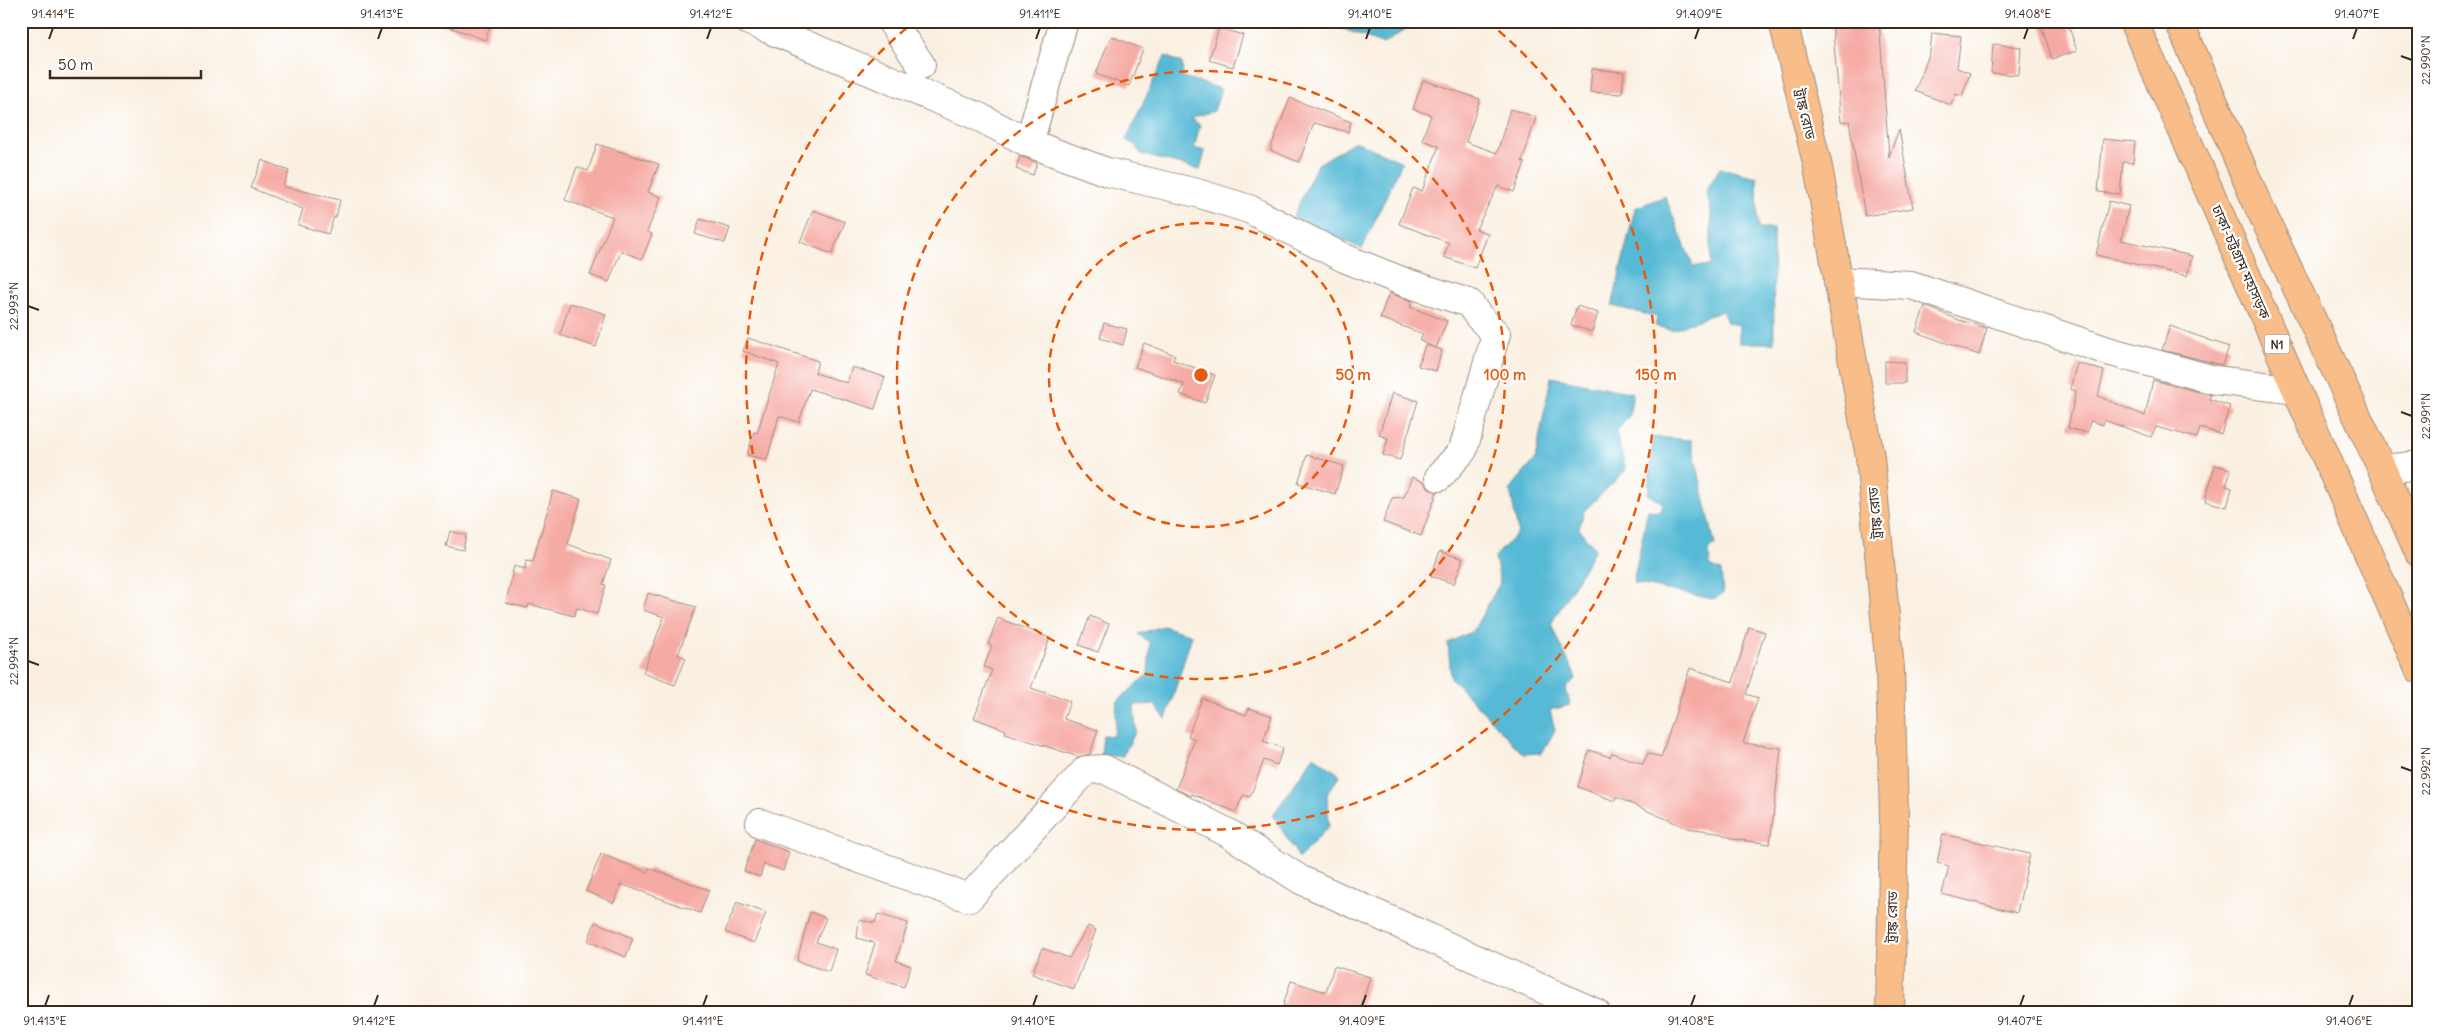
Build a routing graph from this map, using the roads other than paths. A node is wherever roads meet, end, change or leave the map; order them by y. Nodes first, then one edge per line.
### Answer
1 (749, 21) edge
2 (891, 21) edge
3 (1064, 21) edge
4 (1783, 21) edge
5 (2133, 21) edge
6 (2179, 21) edge
7 (920, 65) dead end
8 (1029, 143) junction
9 (1838, 281) junction
10 (2297, 390) junction
11 (2382, 469) junction
12 (2419, 469) edge
13 (1439, 477) dead end
14 (2419, 553) edge
15 (2419, 669) edge
16 (760, 823) dead end
17 (1596, 1013) edge
18 (1890, 1013) edge

1 - 8 street
2 - 7 street
3 - 8 street
4 - 9 main road, ট্রাঙ্ক রোড
5 - 10 main road, ঢাকা-চট্টগ্রাম মহাসড়ক / N1
6 - 11 main road
8 - 13 street
9 - 10 street
9 - 18 main road, ট্রাঙ্ক রোড
10 - 15 main road, ঢাকা-চট্টগ্রাম মহাসড়ক / N1
11 - 12 street
11 - 14 main road
16 - 17 street

